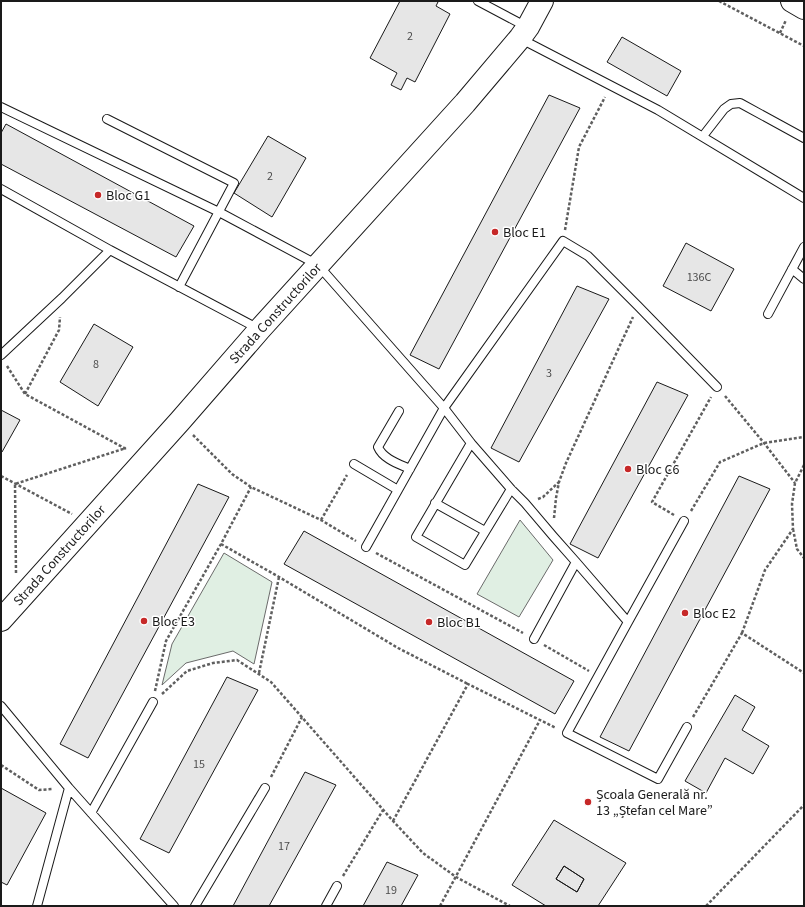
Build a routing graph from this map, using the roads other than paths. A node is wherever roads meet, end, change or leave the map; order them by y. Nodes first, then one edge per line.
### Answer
1 (478, 1) edge
2 (542, 1) edge
3 (792, 1) edge
4 (804, 8) edge
5 (524, 33) junction
6 (1, 107) edge
7 (107, 120) dead end
8 (703, 136) junction
9 (804, 138) edge
10 (1, 189) edge
11 (804, 198) edge
12 (219, 212) junction
13 (804, 247) edge
14 (110, 250) junction
15 (318, 265) junction
16 (792, 269) junction
17 (804, 279) edge
18 (179, 287) junction
19 (768, 314) dead end
20 (260, 329) junction
21 (1, 355) edge
22 (717, 388) road end
23 (444, 408) junction
24 (399, 411) dead end
25 (471, 443) junction
26 (354, 464) road end
27 (410, 469) junction
28 (511, 489) junction
29 (398, 490) junction
30 (436, 503) junction
31 (684, 521) road end
32 (485, 531) junction
33 (366, 547) road end
34 (576, 562) junction
35 (1, 620) edge
36 (628, 622) junction
37 (534, 639) road end
38 (153, 702) road end
39 (1, 706) edge
40 (688, 727) road end
41 (69, 788) junction
42 (265, 788) road end
43 (91, 813) junction
44 (337, 886) road end
45 (37, 906) edge
46 (174, 906) edge
47 (195, 906) edge
48 (326, 906) edge

1 - 5 lane
2 - 5 street, Strada Constructorilor
3 - 4 street
5 - 8 lane
5 - 15 street, Strada Constructorilor
6 - 12 lane
7 - 12 lane
8 - 9 lane
8 - 11 lane
10 - 14 lane
12 - 15 lane
12 - 18 lane
13 - 16 lane
14 - 18 lane
14 - 21 lane
15 - 20 street, Strada Constructorilor
15 - 23 lane
16 - 17 lane
16 - 19 lane
18 - 20 lane
20 - 35 street, Strada Constructorilor
22 - 23 lane
23 - 25 lane
23 - 27 lane
24 - 27 lane
25 - 28 lane
25 - 30 lane
26 - 29 lane
27 - 29 lane
28 - 32 lane
28 - 34 lane
29 - 33 lane
30 - 32 lane
30 - 32 lane
31 - 36 lane
34 - 36 lane
34 - 37 lane
36 - 40 lane
38 - 43 lane
39 - 41 lane
41 - 43 lane
41 - 45 lane
42 - 47 lane
43 - 46 lane
44 - 48 lane

